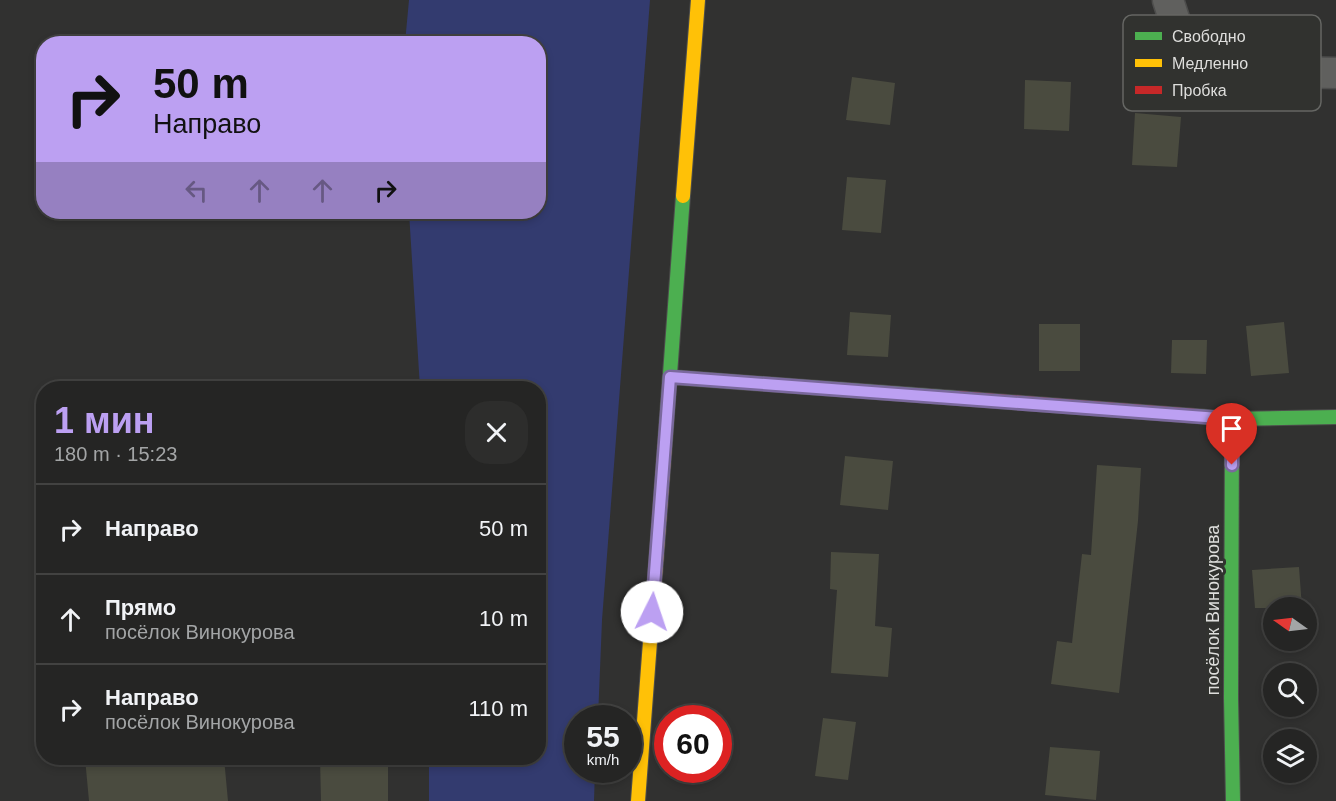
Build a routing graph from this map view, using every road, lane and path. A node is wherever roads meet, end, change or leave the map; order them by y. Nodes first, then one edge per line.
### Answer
1 (698, 0) edge
2 (1168, 0) edge
3 (1173, 15) edge
4 (1321, 73) edge
5 (1336, 73) edge
6 (670, 377) junction
7 (1336, 417) edge
8 (1232, 419) junction
9 (638, 801) edge
10 (1233, 801) edge

1 - 6 street
2 - 3 street
4 - 5 street
6 - 8 street
6 - 9 street
7 - 8 street
8 - 10 street, посёлок Винокурова

